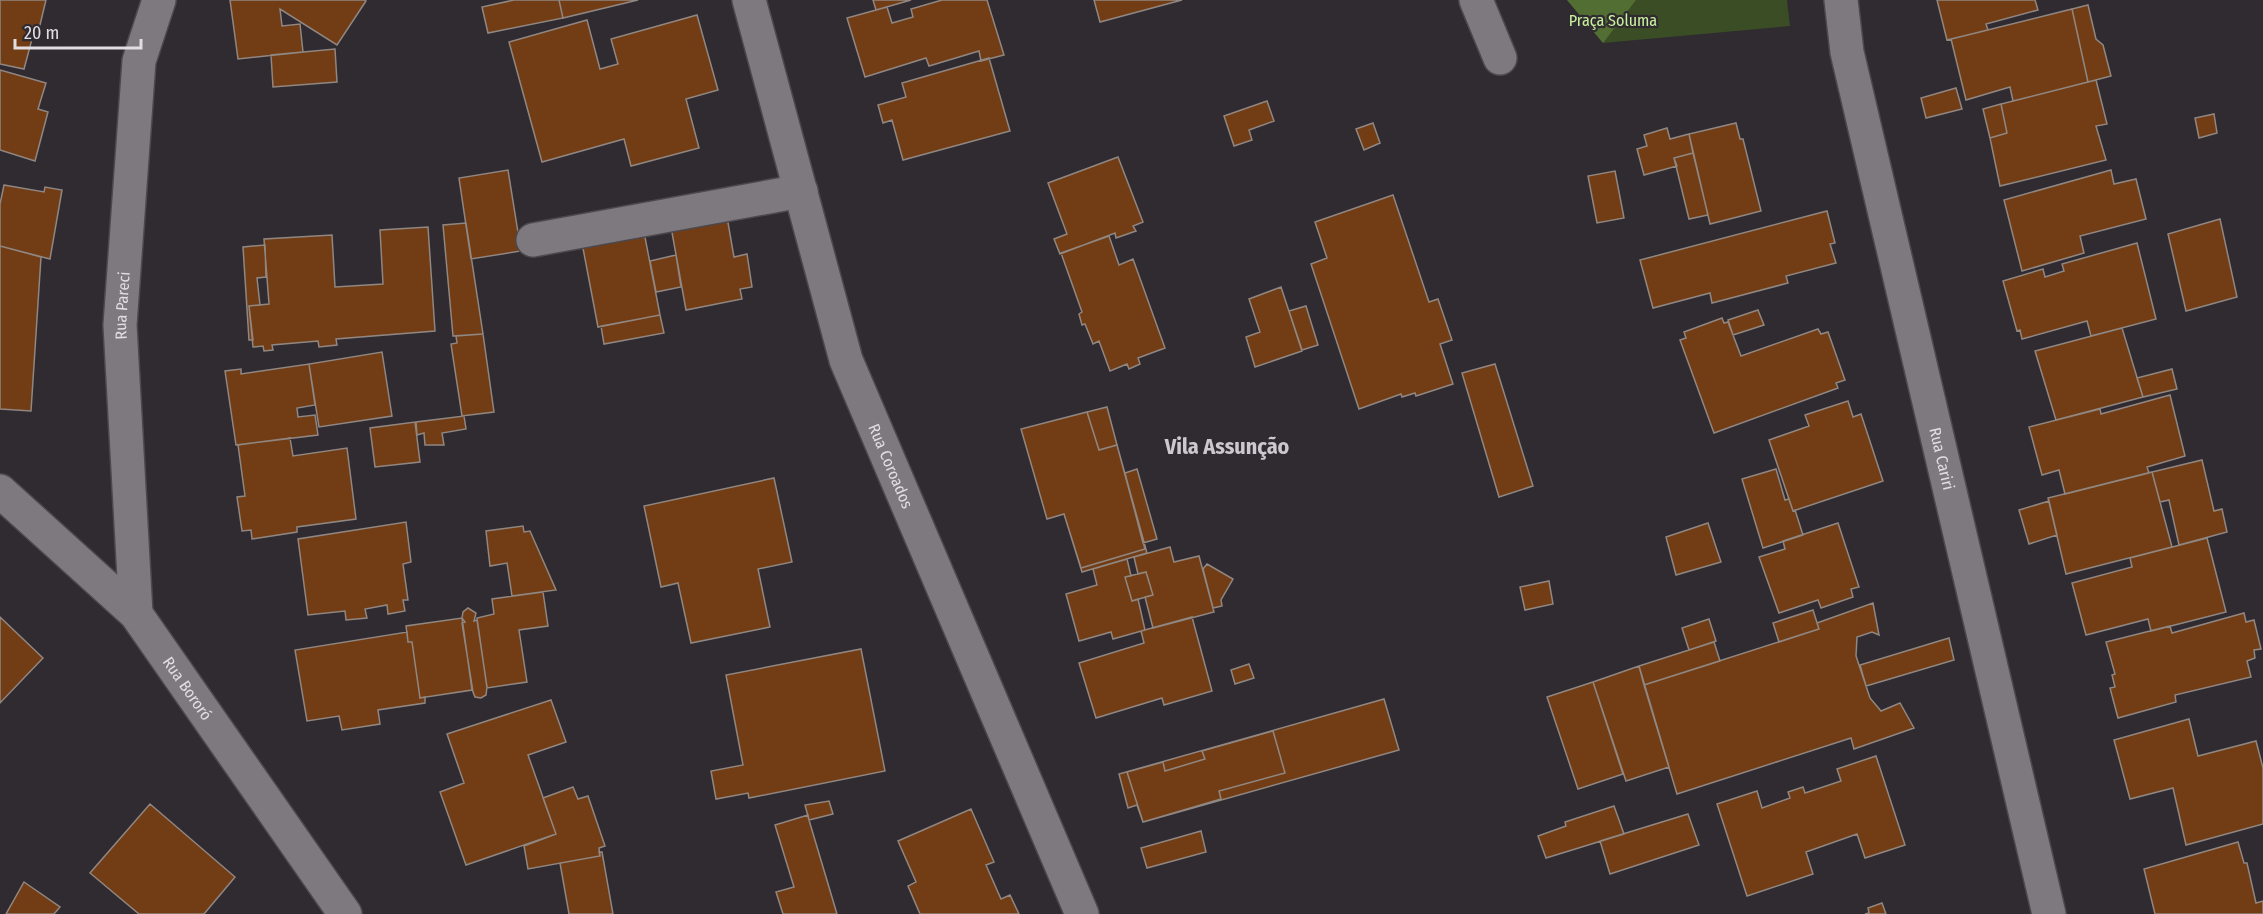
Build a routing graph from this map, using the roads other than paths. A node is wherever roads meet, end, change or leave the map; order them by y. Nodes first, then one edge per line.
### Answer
1 (159, 0) edge
2 (749, 0) edge
3 (1476, 0) edge
4 (1841, 0) edge
5 (1500, 58) dead end
6 (801, 191) junction
7 (533, 240) dead end
8 (0, 491) edge
9 (136, 614) junction
10 (345, 914) edge
11 (1082, 914) edge
12 (2049, 914) edge

1 - 9 street, Rua Pareci
2 - 6 street, Rua Coroados
3 - 5 street
4 - 12 street, Rua Cariri
6 - 7 street
6 - 11 street, Rua Coroados
8 - 9 street, Rua Bororó
9 - 10 street, Rua Bororó

